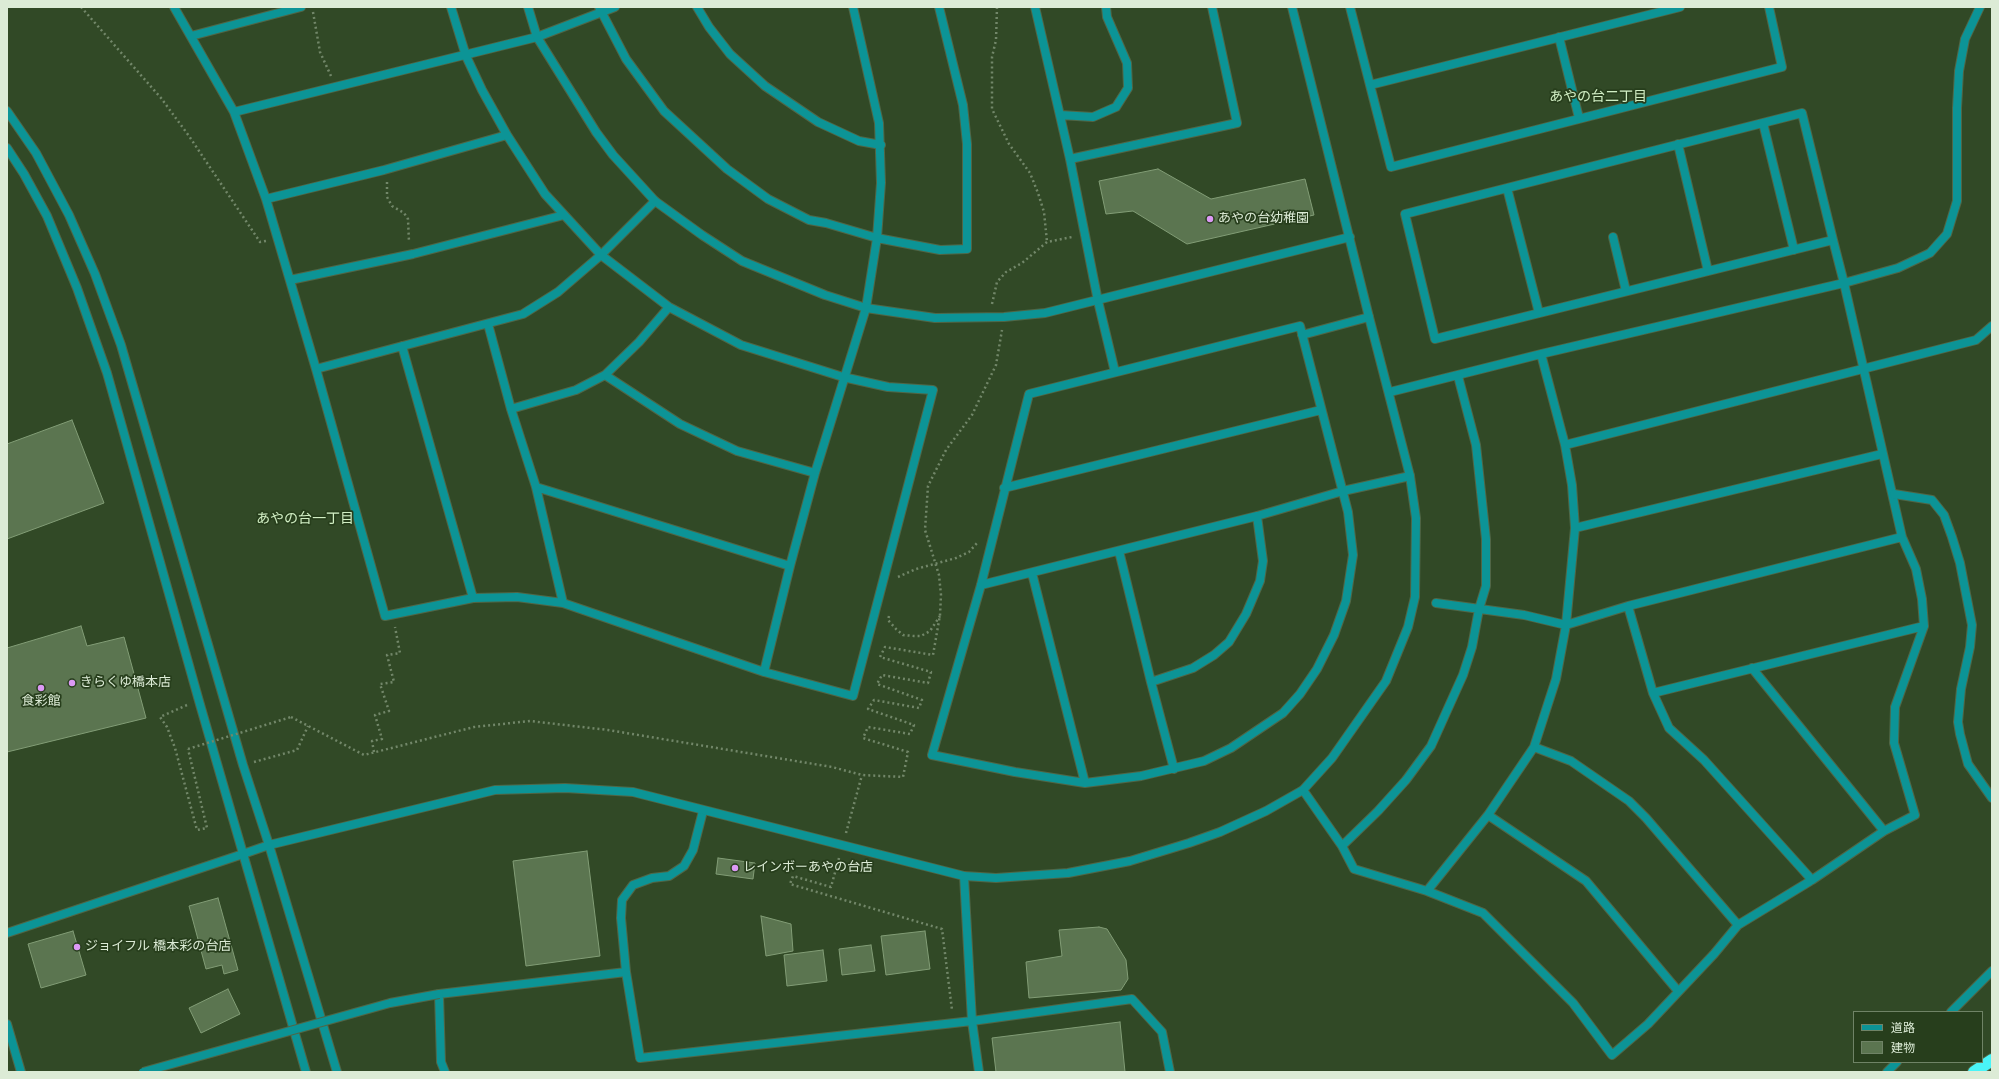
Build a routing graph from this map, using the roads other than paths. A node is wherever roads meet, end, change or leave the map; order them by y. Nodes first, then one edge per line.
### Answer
1 (174, 7) edge
2 (301, 7) edge
3 (451, 7) edge
4 (528, 7) edge
5 (615, 7) edge
6 (698, 7) edge
7 (853, 7) edge
8 (939, 7) edge
9 (1035, 7) edge
10 (1106, 7) edge
11 (1212, 7) edge
12 (1292, 7) edge
13 (1350, 7) edge
14 (1680, 7) edge
15 (1769, 7) edge
16 (1980, 7) edge
17 (600, 9) edge
18 (191, 36) junction
19 (537, 37) junction
20 (1559, 37) junction
21 (466, 56) junction
22 (1370, 85) junction
23 (7, 111) edge
24 (234, 112) junction
25 (1060, 115) junction
26 (1579, 118) junction
27 (1762, 123) junction
28 (507, 135) junction
29 (1678, 144) junction
30 (881, 145) junction
31 (7, 148) edge
32 (1070, 159) junction
33 (1507, 188) junction
34 (266, 199) junction
35 (655, 201) junction
36 (564, 215) junction
37 (1350, 236) junction
38 (1613, 237) dead end
39 (877, 238) junction
40 (1833, 240) junction
41 (1794, 250) junction
42 (601, 255) junction
43 (1708, 271) junction
44 (290, 280) junction
45 (1844, 283) junction
46 (1626, 291) junction
47 (1098, 301) junction
48 (669, 307) junction
49 (866, 308) junction
50 (1539, 313) junction
51 (1369, 317) junction
52 (488, 324) junction
53 (1992, 326) edge
54 (1302, 334) junction
55 (402, 346) junction
56 (1541, 354) junction
57 (1863, 367) junction
58 (316, 369) junction
59 (1115, 372) junction
60 (605, 375) junction
61 (1458, 376) junction
62 (843, 377) junction
63 (1390, 392) junction
64 (511, 409) junction
65 (1321, 410) junction
66 (1565, 444) junction
67 (1882, 454) junction
68 (815, 473) junction
69 (1410, 476) junction
70 (536, 487) junction
71 (1004, 488) junction
72 (1343, 491) junction
73 (1894, 494) junction
74 (1257, 516) junction
75 (1575, 528) junction
76 (1902, 537) junction
77 (1119, 551) junction
78 (790, 566) junction
79 (1032, 573) junction
80 (981, 585) junction
81 (473, 598) junction
82 (563, 603) junction
83 (1436, 603) dead end
84 (1628, 606) junction
85 (1479, 609) junction
86 (1566, 625) junction
87 (1924, 626) junction
88 (1752, 668) junction
89 (764, 672) junction
90 (1151, 682) junction
91 (1653, 693) junction
92 (1534, 747) junction
93 (1174, 769) junction
94 (1085, 782) junction
95 (1302, 790) junction
96 (1992, 798) edge
97 (703, 811) junction
98 (1488, 815) junction
99 (1884, 831) junction
100 (269, 845) junction
101 (1342, 846) junction
102 (243, 854) junction
103 (964, 876) junction
104 (1812, 880) junction
105 (1427, 891) junction
106 (1738, 925) junction
107 (7, 932) edge
108 (1992, 971) edge
109 (626, 972) junction
110 (1678, 991) junction
111 (439, 994) junction
112 (1952, 1011) edge
113 (972, 1021) junction
114 (7, 1024) edge
115 (1992, 1060) edge
116 (1896, 1063) edge
117 (21, 1072) edge
118 (143, 1072) edge
119 (306, 1072) edge
120 (336, 1072) edge
121 (445, 1072) edge
122 (979, 1072) edge
123 (1170, 1072) edge
124 (1888, 1072) edge
125 (1974, 1072) edge

1 - 18 street
2 - 18 street
3 - 21 street
4 - 19 street
5 - 17 street
6 - 30 street
7 - 30 street
8 - 39 street
9 - 25 street
10 - 25 street
11 - 32 street
12 - 37 street
13 - 22 street
14 - 20 street
15 - 26 street
16 - 45 street
17 - 19 street
17 - 39 street
18 - 24 street
19 - 21 street
19 - 35 street
20 - 22 street
20 - 26 street
21 - 24 street
21 - 28 street
22 - 26 street
23 - 100 street
24 - 34 street
25 - 32 street
27 - 29 street
27 - 40 street
27 - 41 street
28 - 34 street
28 - 36 street
29 - 33 street
29 - 43 street
30 - 39 street
31 - 102 street
32 - 47 street
33 - 50 street
33 - 50 street
34 - 44 street
35 - 42 street
35 - 49 street
36 - 42 street
36 - 44 street
37 - 47 street
37 - 51 street
38 - 46 street
39 - 49 street
40 - 41 street
40 - 45 street
41 - 43 street
42 - 48 street
42 - 52 street
43 - 46 street
44 - 58 street
45 - 56 street
45 - 57 street
46 - 50 street
47 - 49 street
47 - 59 street
48 - 60 street
48 - 62 street
49 - 62 street
51 - 54 street
51 - 63 street
52 - 55 street
52 - 64 street
53 - 57 street
54 - 59 street
54 - 65 street
55 - 58 street
55 - 81 street
56 - 61 street
56 - 66 street
57 - 66 street
57 - 67 street
58 - 81 street
59 - 71 street
60 - 64 street
60 - 68 street
61 - 63 street
61 - 85 street
62 - 68 street
62 - 89 street
63 - 69 street
64 - 70 street
65 - 71 street
65 - 72 street
66 - 75 street
67 - 73 street
67 - 75 street
68 - 78 street
69 - 72 street
69 - 95 street
70 - 78 street
70 - 82 street
71 - 80 street
72 - 74 street
72 - 93 street
73 - 76 street
73 - 96 street
74 - 77 street
74 - 90 street
75 - 86 street
76 - 84 street
76 - 87 street
77 - 79 street
77 - 90 street
78 - 89 street
79 - 80 street
79 - 94 street
80 - 94 street
81 - 82 street
82 - 89 street
83 - 85 street
84 - 86 street
84 - 91 street
85 - 86 street
85 - 101 street
86 - 92 street
87 - 88 street
87 - 99 street
88 - 91 street
88 - 99 street
90 - 93 street
91 - 104 street
92 - 98 street
92 - 106 street
93 - 94 street
95 - 101 street
95 - 103 street
97 - 100 street
97 - 103 street
97 - 109 street
98 - 105 street
98 - 110 street
99 - 104 street
100 - 102 street
100 - 120 street
101 - 105 street
102 - 107 street
102 - 119 street
103 - 113 street
104 - 106 street
105 - 110 street
106 - 110 street
108 - 112 street
109 - 111 street
109 - 113 street
111 - 118 street, bridge
111 - 121 street
113 - 122 street
113 - 123 street
114 - 117 street
115 - 125 highway
116 - 124 street

